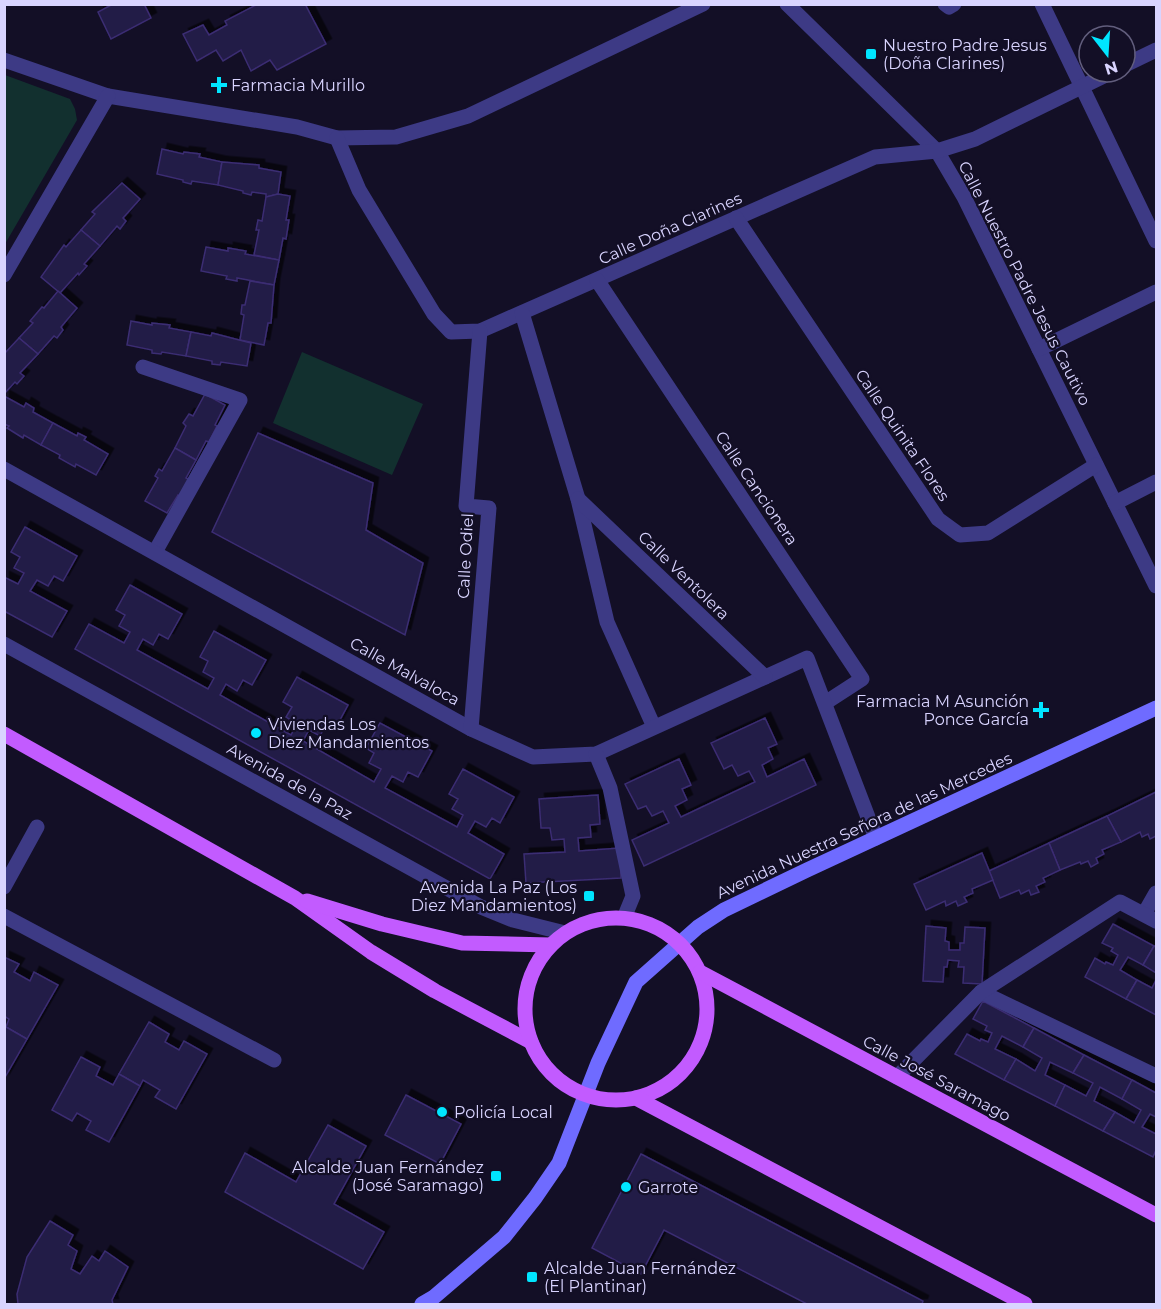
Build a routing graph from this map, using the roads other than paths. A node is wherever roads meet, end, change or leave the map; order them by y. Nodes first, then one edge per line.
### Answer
1 (703, 4) edge
2 (787, 4) edge
3 (945, 4) edge
4 (954, 4) edge
5 (1042, 4) edge
6 (1156, 50) edge
7 (1137, 59) edge
8 (4, 60) edge
9 (1088, 84) edge
10 (1082, 87) junction
11 (108, 96) junction
12 (337, 138) junction
13 (937, 151) junction
14 (736, 218) junction
15 (1156, 241) edge
16 (4, 275) edge
17 (597, 280) junction
18 (1156, 292) edge
19 (522, 313) junction
20 (480, 331) junction
21 (1039, 350) junction
22 (143, 367) dead end
23 (1096, 465) junction
24 (4, 469) edge
25 (1150, 485) edge
26 (578, 499) junction
27 (1115, 503) junction
28 (155, 552) junction
29 (1156, 586) edge
30 (4, 644) edge
31 (765, 677) junction
32 (825, 703) junction
33 (1156, 708) edge
34 (654, 727) junction
35 (471, 729) junction
36 (4, 734) edge
37 (596, 754) junction
38 (37, 827) dead end
39 (876, 838) junction
40 (4, 887) edge
41 (1156, 893) edge
42 (295, 898) junction
43 (4, 916) edge
44 (1150, 917) edge
45 (624, 918) junction
46 (565, 933) junction
47 (679, 943) junction
48 (550, 945) junction
49 (700, 972) junction
50 (981, 992) junction
51 (531, 1042) junction
52 (274, 1060) dead end
53 (1156, 1076) edge
54 (897, 1077) junction
55 (585, 1095) junction
56 (636, 1098) junction
57 (1156, 1215) edge
58 (422, 1305) edge
59 (1025, 1305) edge

1 - 12 street
2 - 13 street, Calle Nuestro Padre Jesus Cautivo
3 - 4 street
5 - 10 street
6 - 7 street
8 - 11 street
9 - 10 street, Calle Doña Clarines
10 - 13 street, Calle Doña Clarines
10 - 15 street
11 - 12 street
11 - 16 street
12 - 20 street, Calle Doña Clarines
13 - 14 street, Calle Doña Clarines
13 - 21 street, Calle Nuestro Padre Jesus Cautivo
14 - 17 street, Calle Doña Clarines
14 - 23 street, Calle Quinita Flores
17 - 19 street, Calle Doña Clarines
17 - 32 street, Calle Cancionera
18 - 21 street
19 - 20 street, Calle Doña Clarines
19 - 26 street
20 - 35 street, Calle Odiel
21 - 23 street, Calle Nuestro Padre Jesus Cautivo
22 - 28 street
23 - 27 street, Calle Nuestro Padre Jesus Cautivo
24 - 28 street, Calle Malvaloca
25 - 27 street
26 - 31 street, Calle Ventolera
26 - 34 street
27 - 29 street, Calle Nuestro Padre Jesus Cautivo
28 - 35 street, Calle Malvaloca
30 - 46 street, Avenida de la Paz
31 - 32 street, Calle Malvaloca
31 - 34 street, Calle Malvaloca
32 - 39 street
33 - 39 street, Avenida Nuestra Señora de las Mercedes
34 - 37 street, Calle Malvaloca
35 - 37 street, Calle Malvaloca
36 - 42 main road
37 - 45 street
38 - 40 street
39 - 47 street, Avenida Nuestra Señora de las Mercedes
41 - 44 street
42 - 48 main road
42 - 51 main road
43 - 52 street
44 - 50 street
45 - 46 main road
45 - 47 main road
46 - 48 main road
47 - 49 main road
47 - 55 street, Avenida Nuestra Señora de las Mercedes
48 - 51 main road
49 - 54 main road, Calle José Saramago
49 - 56 main road
50 - 53 street
50 - 54 street
51 - 55 main road
54 - 57 main road, Calle José Saramago
55 - 56 main road
55 - 58 street, Avenida Nuestra Señora de las Mercedes
56 - 59 main road

